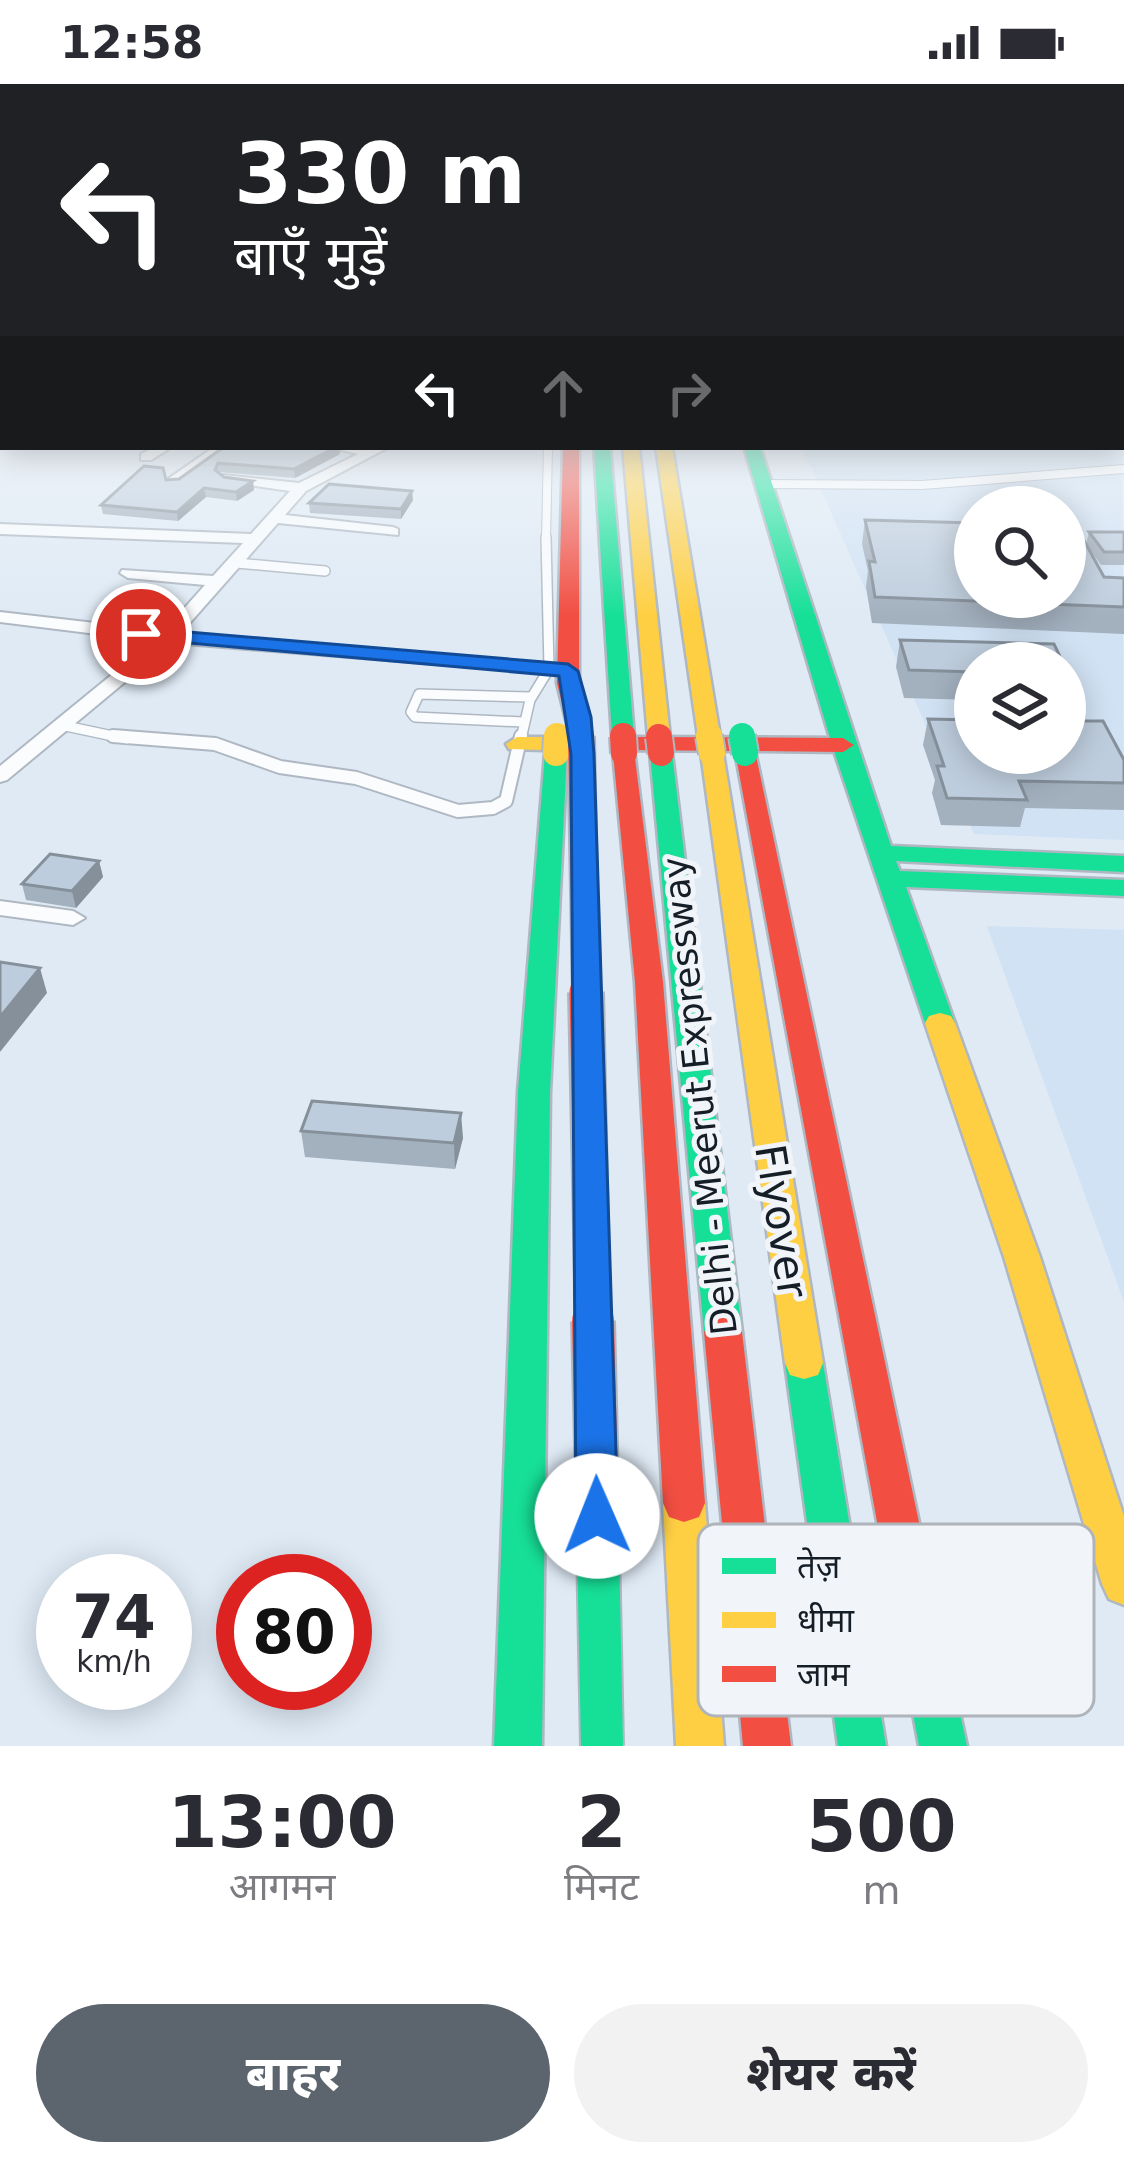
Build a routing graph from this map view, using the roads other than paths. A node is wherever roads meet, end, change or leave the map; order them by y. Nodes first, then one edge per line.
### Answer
1 (204, 461) edge
2 (357, 461) edge
3 (548, 461) edge
4 (570, 461) edge
5 (603, 461) edge
6 (632, 461) edge
7 (666, 461) edge
8 (757, 461) edge
9 (1124, 469) edge
10 (228, 478) edge
11 (173, 482) edge
12 (765, 484) junction
13 (301, 488) junction
14 (273, 518) junction
15 (0, 529) edge
16 (393, 532) dead end
17 (256, 539) junction
18 (237, 563) junction
19 (325, 571) dead end
20 (128, 573) dead end
21 (220, 582) junction
22 (0, 616) edge
23 (168, 637) junction
24 (558, 670) junction
25 (531, 697) junction
26 (704, 697) junction
27 (61, 725) junction
28 (520, 733) junction
29 (568, 735) junction
30 (843, 745) junction
31 (0, 776) edge
32 (1124, 864) edge
33 (885, 866) junction
34 (1124, 888) edge
35 (0, 908) edge
36 (73, 918) dead end
37 (742, 1524) edge
38 (829, 1524) edge
39 (899, 1524) edge
40 (1124, 1584) edge
41 (763, 1716) edge
42 (857, 1716) edge
43 (937, 1716) edge
44 (518, 1746) edge
45 (602, 1746) edge
46 (700, 1746) edge
47 (766, 1746) edge
48 (862, 1746) edge
49 (943, 1746) edge

1 - 11 street
2 - 13 street
3 - 24 lane
4 - 24 main road
5 - 46 main road, Delhi - Meerut Expressway
6 - 37 main road, Delhi - Meerut Expressway
7 - 26 main road, Flyover
8 - 12 main road
9 - 12 lane
10 - 13 street
12 - 30 main road
13 - 14 street
14 - 16 street
14 - 17 street
15 - 17 street
17 - 18 street
18 - 19 lane
18 - 21 street
20 - 21 street
21 - 23 street
22 - 23 street
23 - 24 street
23 - 27 street
24 - 25 lane
24 - 29 main road
25 - 28 lane
25 - 28 lane
26 - 38 main road, Flyover
26 - 39 main road
27 - 28 lane
27 - 31 street
28 - 30 main road
29 - 44 main road
29 - 45 main road, bridge
30 - 33 main road
32 - 33 main road
33 - 34 main road
33 - 40 main road
35 - 36 street
41 - 47 main road, Delhi - Meerut Expressway
42 - 48 main road, Flyover
43 - 49 main road

